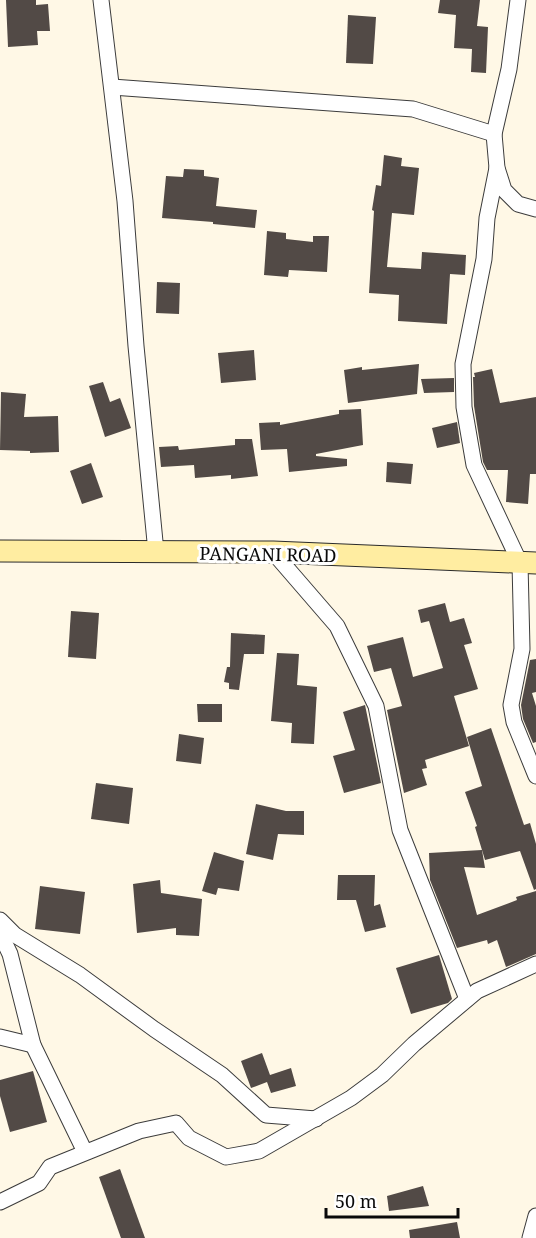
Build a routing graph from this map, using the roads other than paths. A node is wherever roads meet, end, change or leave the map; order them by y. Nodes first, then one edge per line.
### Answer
1 (101, 0) edge
2 (518, 0) edge
3 (112, 87) junction
4 (494, 134) junction
5 (497, 168) junction
6 (536, 209) edge
7 (0, 551) edge
8 (156, 552) junction
9 (273, 552) junction
10 (528, 563) edge
11 (536, 776) edge
12 (0, 920) edge
13 (0, 933) edge
14 (536, 964) edge
15 (467, 999) junction
16 (0, 1036) edge
17 (33, 1045) junction
18 (316, 1119) junction
19 (85, 1152) junction
20 (0, 1202) edge
21 (536, 1216) edge
22 (530, 1238) edge

1 - 3 street
2 - 4 street
3 - 4 street
3 - 8 street
4 - 5 street
5 - 6 street
5 - 10 street
7 - 8 main road, PANGANI ROAD
8 - 9 main road, PANGANI ROAD
9 - 10 main road, PANGANI ROAD
9 - 15 street
10 - 11 street
12 - 18 street
13 - 17 street
14 - 15 street
15 - 18 street
16 - 17 street
17 - 19 street
18 - 19 street
19 - 20 street
21 - 22 street

